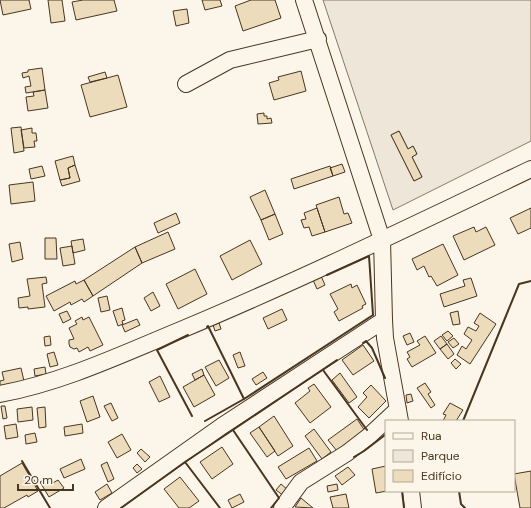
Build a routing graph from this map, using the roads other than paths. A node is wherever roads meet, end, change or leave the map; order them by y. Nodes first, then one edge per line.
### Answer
1 (304, 0) edge
2 (318, 39) junction
3 (186, 84) dead end
4 (531, 169) edge
5 (382, 240) junction
6 (384, 320) junction
7 (0, 394) edge
8 (399, 415) edge
9 (385, 425) edge
10 (412, 492) edge
11 (106, 508) edge
12 (282, 508) edge
13 (413, 508) edge

1 - 2 street
2 - 3 street
2 - 5 street
4 - 5 street
5 - 6 street
5 - 7 street
6 - 8 street
6 - 11 street
9 - 12 street
10 - 13 street

